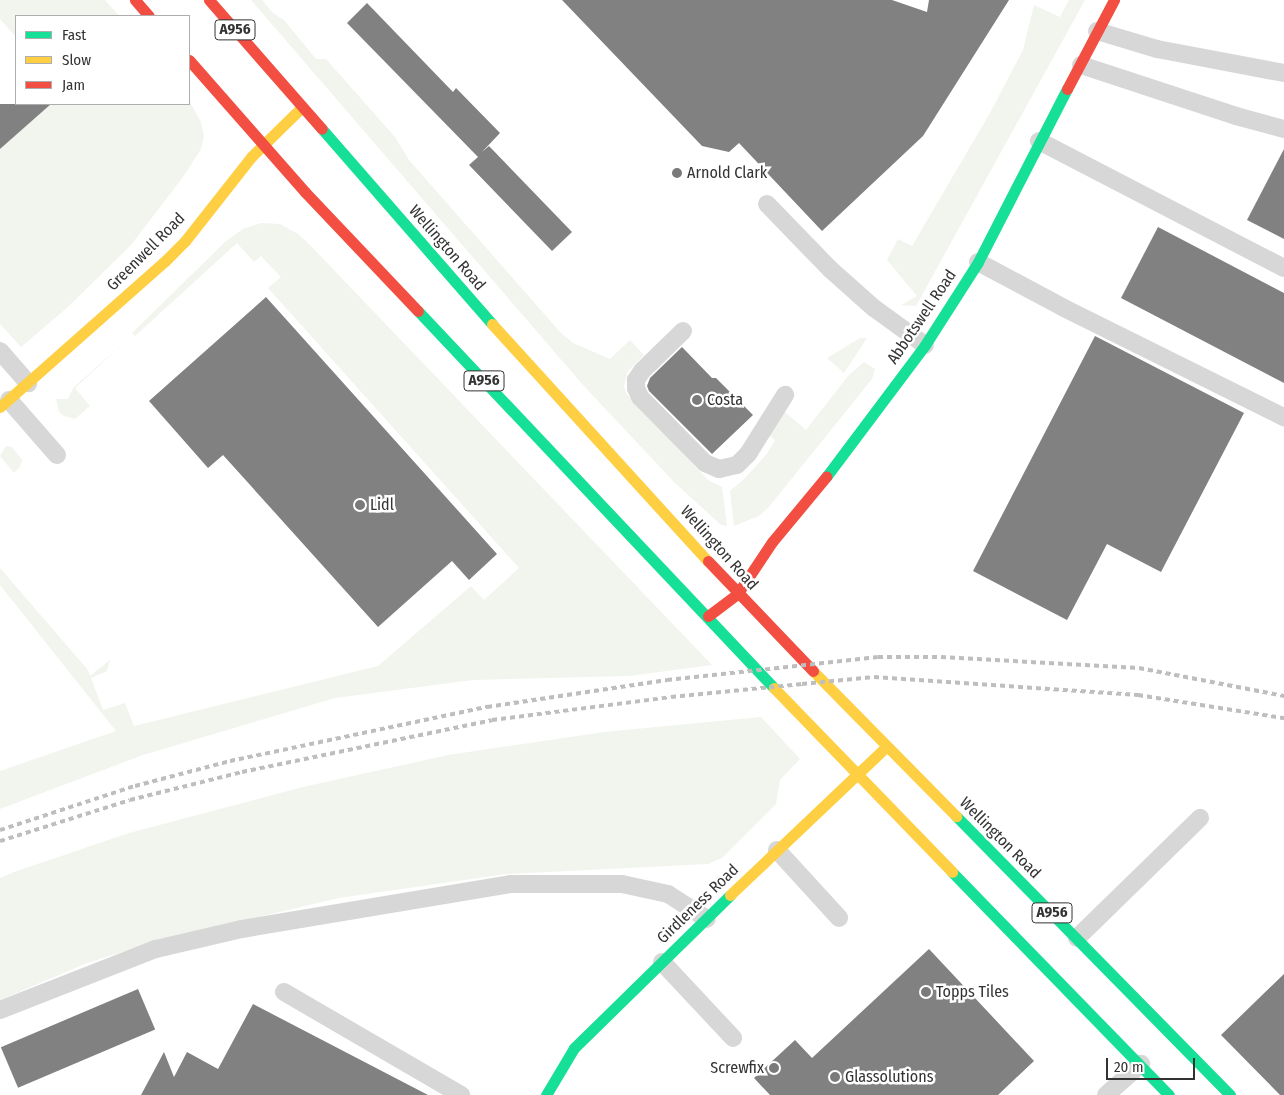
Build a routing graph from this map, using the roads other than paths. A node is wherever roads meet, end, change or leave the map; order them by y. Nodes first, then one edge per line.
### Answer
1 (135, 0) edge
2 (209, 0) edge
3 (1114, 0) edge
4 (149, 15) edge
5 (1097, 31) junction
6 (190, 61) edge
7 (1081, 65) junction
8 (1284, 73) edge
9 (302, 107) junction
10 (1284, 129) edge
11 (1038, 141) junction
12 (264, 144) junction
13 (767, 204) dead end
14 (978, 262) junction
15 (1284, 268) edge
16 (683, 331) dead end
17 (925, 345) junction
18 (0, 351) edge
19 (28, 383) junction
20 (785, 396) dead end
21 (4, 404) edge
22 (1284, 417) edge
23 (57, 455) dead end
24 (738, 593) junction
25 (708, 616) junction
26 (886, 747) junction
27 (857, 774) junction
28 (1200, 818) dead end
29 (776, 850) junction
30 (839, 918) dead end
31 (707, 919) junction
32 (1077, 938) junction
33 (662, 962) junction
34 (284, 992) dead end
35 (0, 1010) edge
36 (733, 1038) dead end
37 (1140, 1064) junction
38 (461, 1095) edge
39 (546, 1095) edge
40 (1106, 1095) edge
41 (1169, 1095) edge
42 (1230, 1095) edge

1 - 4 main road
2 - 9 main road, Wellington Road / A956
3 - 5 main road, Abbotswell Road
5 - 7 main road, Abbotswell Road
5 - 8 lane
6 - 12 main road, A956
7 - 10 lane
7 - 11 main road, Abbotswell Road
9 - 12 main road, Greenwell Road
9 - 24 main road, Wellington Road / A956
11 - 14 main road, Abbotswell Road
11 - 15 lane
12 - 19 main road, Greenwell Road
12 - 25 main road, A956
13 - 17 lane
14 - 17 main road, Abbotswell Road
14 - 22 lane
16 - 20 lane
17 - 24 main road, Abbotswell Road
18 - 19 lane
19 - 21 main road, Greenwell Road
21 - 23 lane
24 - 25 main road, Abbotswell Road
24 - 26 main road, Wellington Road / A956
25 - 27 main road, A956
26 - 27 main road, Girdleness Road
26 - 32 main road, Wellington Road / A956
27 - 29 main road, Girdleness Road
27 - 37 main road, A956
28 - 32 lane
29 - 30 lane
29 - 31 main road, Girdleness Road
31 - 33 main road, Girdleness Road
31 - 35 lane
32 - 42 main road, Wellington Road / A956
33 - 36 lane
33 - 39 main road, Girdleness Road
34 - 38 lane
37 - 40 lane
37 - 41 main road, A956

